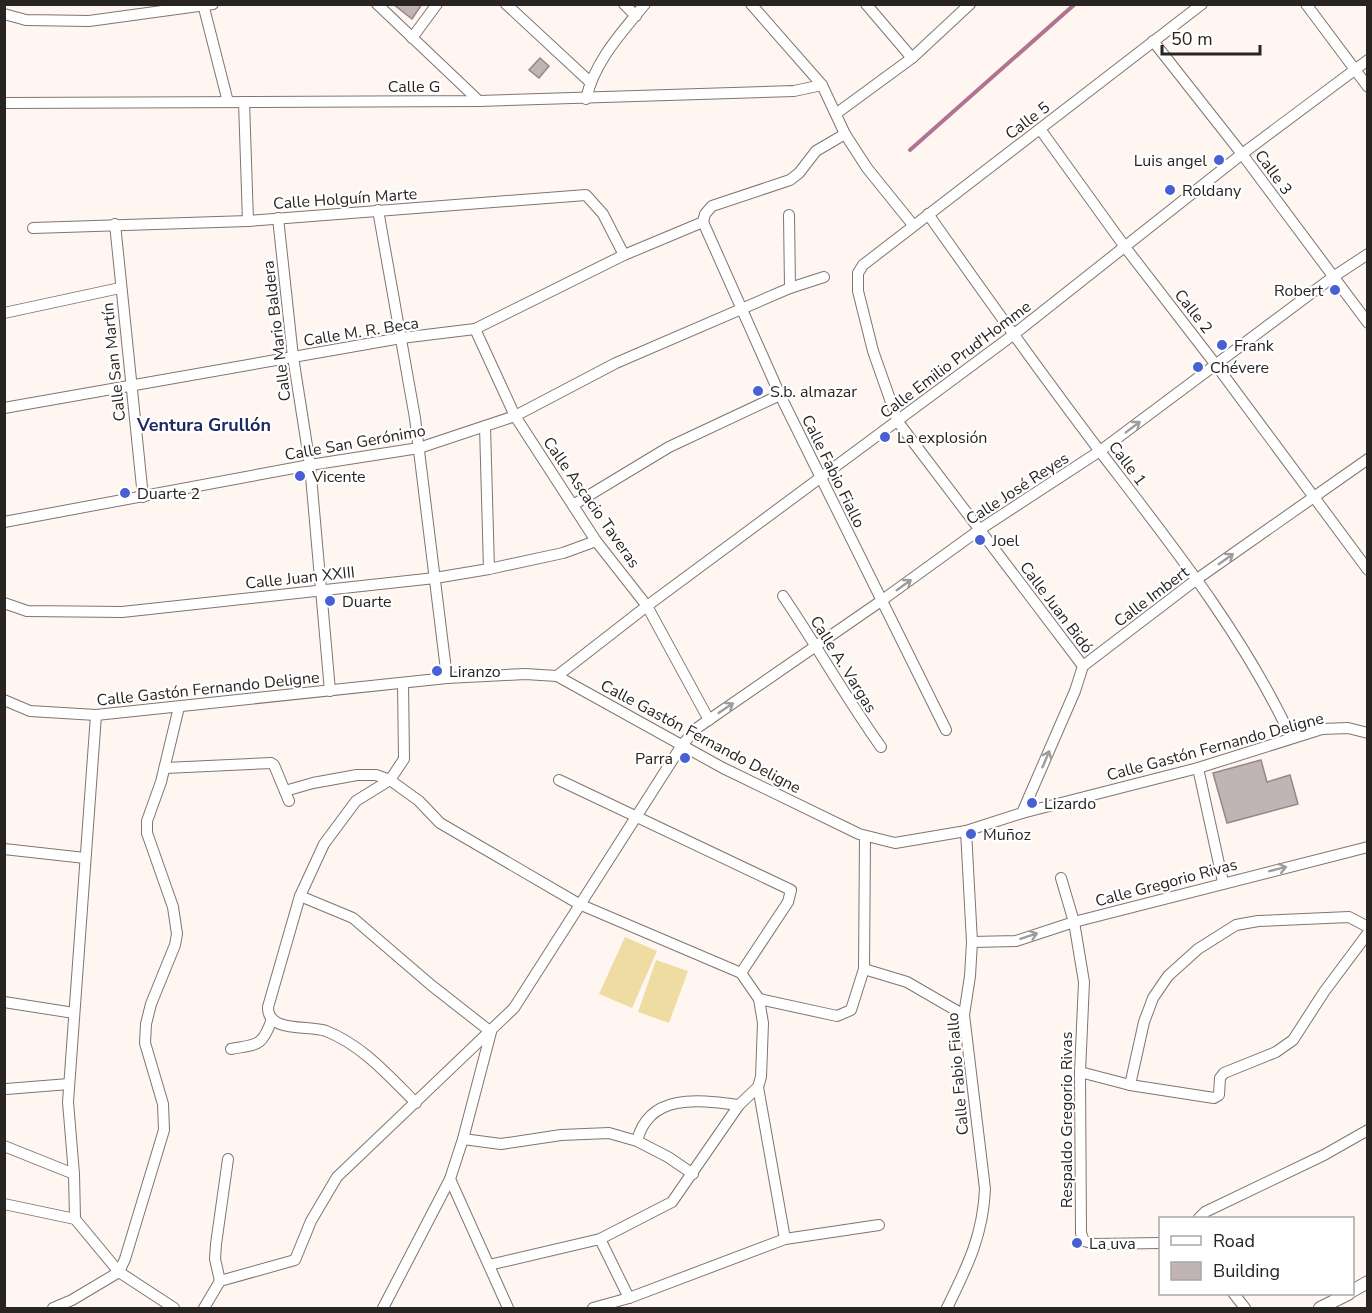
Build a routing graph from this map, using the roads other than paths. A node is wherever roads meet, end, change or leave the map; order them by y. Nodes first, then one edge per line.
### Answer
1 (377, 4) edge
2 (437, 4) edge
3 (506, 4) edge
4 (624, 4) edge
5 (645, 4) edge
6 (751, 4) edge
7 (866, 4) edge
8 (970, 4) edge
9 (1202, 4) edge
10 (1306, 4) edge
11 (206, 5) edge
12 (4, 14) edge
13 (636, 16) junction
14 (412, 38) junction
15 (1153, 41) junction
16 (912, 58) junction
17 (1368, 60) edge
18 (1355, 70) junction
19 (590, 82) junction
20 (822, 84) junction
21 (1368, 87) edge
22 (586, 99) junction
23 (479, 101) junction
24 (228, 102) junction
25 (244, 102) junction
26 (4, 103) edge
27 (837, 113) junction
28 (1040, 129) junction
29 (845, 134) junction
30 (1242, 154) junction
31 (378, 210) junction
32 (928, 214) junction
33 (789, 215) dead end
34 (278, 218) junction
35 (248, 220) junction
36 (703, 222) junction
37 (115, 224) junction
38 (913, 225) junction
39 (33, 228) dead end
40 (1125, 247) junction
41 (1368, 254) edge
42 (624, 255) junction
43 (871, 259) joint
44 (824, 277) dead end
45 (1333, 277) junction
46 (120, 288) junction
47 (790, 288) junction
48 (741, 309) junction
49 (4, 313) edge
50 (1368, 323) edge
51 (475, 329) junction
52 (1012, 335) junction
53 (401, 338) junction
54 (293, 357) junction
55 (1216, 365) junction
56 (130, 387) junction
57 (780, 395) junction
58 (4, 408) edge
59 (515, 416) junction
60 (898, 422) junction
61 (485, 426) junction
62 (419, 448) junction
63 (1100, 452) junction
64 (1368, 459) edge
65 (310, 465) junction
66 (822, 476) junction
67 (143, 497) junction
68 (1313, 498) junction
69 (573, 505) junction
70 (4, 522) edge
71 (979, 530) junction
72 (596, 541) junction
73 (489, 570) junction
74 (1368, 570) edge
75 (435, 578) junction
76 (1197, 579) junction
77 (320, 589) junction
78 (783, 596) dead end
79 (881, 601) junction
80 (4, 603) edge
81 (647, 606) junction
82 (817, 646) junction
83 (1083, 666) junction
84 (557, 676) junction
85 (447, 678) junction
86 (403, 683) junction
87 (330, 691) junction
88 (4, 700) edge
89 (179, 707) junction
90 (96, 715) junction
91 (709, 720) junction
92 (946, 730) dead end
93 (1368, 733) edge
94 (1292, 737) junction
95 (682, 746) junction
96 (881, 747) dead end
97 (165, 768) junction
98 (1198, 768) junction
99 (390, 780) junction
100 (559, 780) dead end
101 (1022, 813) junction
102 (637, 816) junction
103 (966, 831) junction
104 (865, 836) junction
105 (1368, 847) edge
106 (4, 849) edge
107 (85, 858) junction
108 (1061, 878) dead end
109 (1223, 882) junction
110 (300, 896) junction
111 (579, 904) junction
112 (1074, 922) junction
113 (1368, 927) edge
114 (1368, 933) edge
115 (972, 942) junction
116 (864, 969) junction
117 (741, 973) junction
118 (759, 999) junction
119 (4, 1002) edge
120 (74, 1013) junction
121 (964, 1015) junction
122 (272, 1019) junction
123 (491, 1032) junction
124 (231, 1049) dead end
125 (1080, 1072) junction
126 (69, 1084) junction
127 (1130, 1084) junction
128 (758, 1087) junction
129 (6, 1089) dead end
130 (416, 1103) junction
131 (740, 1105) junction
132 (1368, 1130) edge
133 (463, 1139) junction
134 (637, 1141) junction
135 (4, 1146) edge
136 (228, 1159) dead end
137 (74, 1174) junction
138 (693, 1174) junction
139 (450, 1179) junction
140 (4, 1204) edge
141 (1200, 1217) edge
142 (75, 1219) junction
143 (879, 1225) dead end
144 (600, 1239) junction
145 (785, 1239) junction
146 (1159, 1243) edge
147 (489, 1265) junction
148 (119, 1272) junction
149 (220, 1281) junction
150 (1368, 1282) edge
151 (1354, 1290) edge
152 (1235, 1295) edge
153 (1344, 1295) edge
154 (629, 1298) junction
155 (53, 1308) edge
156 (174, 1308) edge
157 (204, 1308) edge
158 (383, 1308) edge
159 (508, 1308) edge
160 (593, 1308) edge
161 (947, 1308) edge
162 (1245, 1308) edge
163 (1320, 1308) edge

1 - 14 street
2 - 14 street
3 - 19 street
4 - 13 street
5 - 13 street
6 - 20 street
7 - 16 street
8 - 16 street
9 - 15 street, Calle 5
10 - 18 street
11 - 12 street
11 - 24 street
13 - 19 street
14 - 23 street
15 - 28 street, Calle 5
15 - 30 street, Calle 3
16 - 27 street
17 - 18 street, Calle Emilio Prud'Homme
18 - 21 street
18 - 30 street, Calle Emilio Prud'Homme
19 - 22 street
20 - 22 street, Calle G
20 - 27 street
22 - 23 street, Calle G
23 - 25 street, Calle G
24 - 25 street, Calle G
24 - 26 street, Calle G
25 - 35 street
27 - 29 street
28 - 32 street, Calle 5
28 - 40 street, Calle 2
29 - 36 street
29 - 38 street
30 - 40 street, Calle Emilio Prud'Homme
30 - 45 street, Calle 3
31 - 34 street, Calle Holguín Marte
31 - 42 street, Calle Holguín Marte
31 - 53 street
32 - 38 street, Calle 5
32 - 52 street, Calle 1
33 - 47 street
34 - 35 street, Calle Holguín Marte
34 - 54 street, Calle Mario Baldera
35 - 37 street, Calle Holguín Marte
36 - 42 street, Calle M. R. Beca
36 - 48 street, Calle Fabio Fiallo
37 - 39 street, Calle Holguín Marte
37 - 46 street, Calle San Martín
38 - 43 street, Calle 5
40 - 52 street, Calle Emilio Prud'Homme
40 - 55 street, Calle 2
41 - 45 street, Calle José Reyes
42 - 51 street, Calle M. R. Beca
43 - 60 street, Calle Juan Bidó
44 - 47 street, Calle San Gerónimo
45 - 50 street, Calle 3
45 - 55 street, Calle José Reyes
46 - 49 street
46 - 56 street, Calle San Martín
47 - 48 street, Calle San Gerónimo
48 - 57 street, Calle Fabio Fiallo
48 - 59 street, Calle San Gerónimo
51 - 53 street, Calle M. R. Beca
51 - 59 street, Calle Ascacio Taveras
52 - 60 street, Calle Emilio Prud'Homme
52 - 63 street, Calle 1
53 - 54 street, Calle M. R. Beca
53 - 62 street
54 - 56 street, Calle M. R. Beca
54 - 65 street, Calle Mario Baldera
63 -> 55 street, Calle José Reyes
55 - 68 street, Calle 2
56 - 58 street, Calle M. R. Beca
56 - 67 street, Calle San Martín
57 - 66 street, Calle Fabio Fiallo
57 - 69 street
59 - 61 street, Calle San Gerónimo
59 - 69 street, Calle Ascacio Taveras
60 - 66 street, Calle Emilio Prud'Homme
60 - 71 street, Calle Juan Bidó
61 - 62 street, Calle San Gerónimo
61 - 73 street
62 - 65 street, Calle San Gerónimo
62 - 75 street
63 - 71 street, Calle José Reyes
63 - 76 street, Calle 1
64 - 68 street, Calle Imbert
65 - 67 street, Calle San Gerónimo
65 - 77 street, Calle Mario Baldera
66 - 79 street, Calle Fabio Fiallo
66 - 81 street, Calle Emilio Prud'Homme
67 - 70 street, Calle San Gerónimo
68 - 74 street, Calle 2
76 -> 68 street, Calle Imbert
69 - 72 street, Calle Ascacio Taveras
79 -> 71 street, Calle José Reyes
71 - 83 street, Calle Juan Bidó
72 - 73 street, Calle Juan XXIII
72 - 81 street, Calle Ascacio Taveras
73 - 75 street, Calle Juan XXIII
75 - 77 street, Calle Juan XXIII
75 - 85 street
76 - 83 street, Calle Imbert
76 - 94 street, Calle 1
77 - 80 street, Calle Juan XXIII
77 - 87 street, Calle Mario Baldera
78 - 82 street, Calle A. Vargas
79 - 82 street, Calle José Reyes
79 - 92 street, Calle Fabio Fiallo
81 - 84 street, Calle Emilio Prud'Homme
81 - 91 street, Calle Ascacio Taveras
91 -> 82 street, Calle José Reyes
82 - 96 street, Calle A. Vargas
101 -> 83 street
84 - 85 street, Calle Gastón Fernando Deligne
84 - 95 street, Calle Gastón Fernando Deligne
85 - 86 street, Calle Gastón Fernando Deligne
86 - 87 street, Calle Gastón Fernando Deligne
86 - 99 street
87 - 89 street, Calle Gastón Fernando Deligne
88 - 90 street, Calle Gastón Fernando Deligne
89 - 90 street, Calle Gastón Fernando Deligne
89 - 97 street
90 - 107 street
91 - 95 street, Calle José Reyes
93 - 94 street, Calle Gastón Fernando Deligne
94 - 98 street, Calle Gastón Fernando Deligne
95 - 102 street, Calle José Reyes
95 - 104 street, Calle Gastón Fernando Deligne
97 - 99 street
97 - 148 street
98 - 101 street, Calle Gastón Fernando Deligne
98 - 109 street
99 - 110 street
99 - 111 street
100 - 102 street
101 - 103 street, Calle Gastón Fernando Deligne
102 - 111 street, Calle José Reyes
102 - 117 street
103 - 104 street, Calle Gastón Fernando Deligne
103 - 115 street, Calle Fabio Fiallo
104 - 116 street
109 -> 105 street, Calle Gregorio Rivas
106 - 107 street
107 - 120 street
108 - 112 street, Respaldo Gregorio Rivas
109 - 112 street, Calle Gregorio Rivas
110 - 122 street
110 - 123 street
111 - 117 street
111 - 123 street, Calle José Reyes
115 -> 112 street, Calle Gregorio Rivas
112 - 125 street, Respaldo Gregorio Rivas
113 - 127 street
114 - 127 street
115 - 121 street, Calle Fabio Fiallo
116 - 118 street
116 - 121 street
117 - 118 street
118 - 128 street
119 - 120 street
120 - 126 street
121 - 161 street, Calle Fabio Fiallo
122 - 124 street
122 - 130 street
123 - 130 street, Calle José Reyes
123 - 133 street
125 - 127 street
125 - 146 street, Respaldo Gregorio Rivas
126 - 129 street
126 - 137 street
128 - 131 street
128 - 145 street
130 - 149 street, Calle José Reyes
131 - 134 street
131 - 138 street
132 - 141 street
133 - 134 street
133 - 139 street
134 - 138 street
135 - 137 street
136 - 149 street
137 - 142 street
138 - 144 street
139 - 147 street
139 - 158 street
140 - 142 street
142 - 148 street
143 - 145 street
144 - 147 street
144 - 154 street
145 - 154 street
147 - 159 street
148 - 155 street
148 - 156 street
149 - 157 street
150 - 151 street
152 - 162 street
153 - 163 street
154 - 160 street

